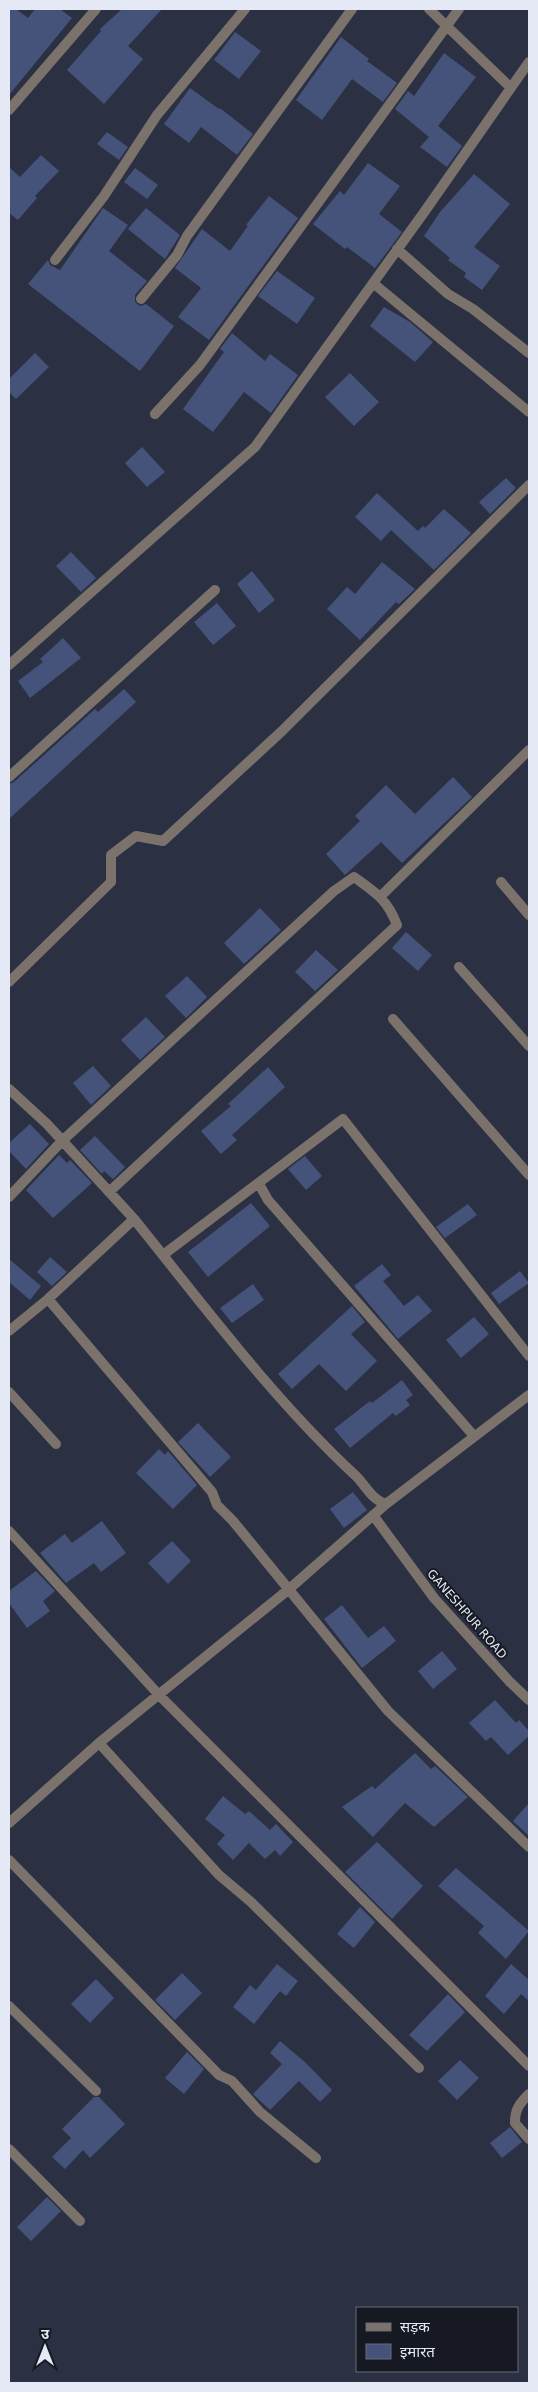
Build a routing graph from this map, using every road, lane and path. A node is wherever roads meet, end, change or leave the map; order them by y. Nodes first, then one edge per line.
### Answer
1 (96, 9) edge
2 (245, 9) edge
3 (352, 9) edge
4 (429, 9) edge
5 (459, 9) edge
6 (448, 25) junction
7 (529, 62) edge
8 (510, 87) junction
9 (9, 110) edge
10 (397, 250) junction
11 (55, 260) dead end
12 (373, 284) junction
13 (141, 299) dead end
14 (529, 354) edge
15 (529, 412) edge
16 (155, 414) dead end
17 (529, 485) edge
18 (215, 590) dead end
19 (9, 665) edge
20 (529, 750) edge
21 (9, 776) edge
22 (501, 882) dead end
23 (381, 896) junction
24 (529, 915) edge
25 (459, 967) dead end
26 (9, 982) edge
27 (393, 1020) dead end
28 (529, 1046) edge
29 (9, 1089) edge
30 (62, 1140) junction
31 (529, 1175) edge
32 (259, 1184) junction
33 (109, 1192) junction
34 (9, 1197) edge
35 (134, 1219) junction
36 (163, 1255) junction
37 (48, 1299) junction
38 (9, 1331) edge
39 (529, 1356) edge
40 (9, 1392) edge
41 (529, 1395) edge
42 (474, 1436) junction
43 (56, 1444) dead end
44 (386, 1504) junction
45 (373, 1515) junction
46 (9, 1531) edge
47 (288, 1590) junction
48 (159, 1695) junction
49 (529, 1700) edge
50 (99, 1743) junction
51 (9, 1824) edge
52 (529, 1847) edge
53 (9, 1860) edge
54 (9, 2006) edge
55 (529, 2066) edge
56 (419, 2068) dead end
57 (96, 2091) dead end
58 (529, 2094) edge
59 (529, 2139) edge
60 (9, 2149) edge
61 (316, 2158) dead end
62 (80, 2221) dead end

1 - 9 street
2 - 11 street
3 - 13 street
4 - 6 street
5 - 6 street
6 - 8 street
6 - 16 street
7 - 8 street
8 - 10 street
10 - 12 street
10 - 14 street
12 - 15 street
12 - 19 street
17 - 26 street
18 - 21 street
20 - 23 street
22 - 24 street
23 - 30 street
23 - 33 street
25 - 28 street
27 - 31 street
29 - 30 street
30 - 33 street
30 - 34 street
32 - 36 street
32 - 39 street
32 - 42 street
33 - 35 street
35 - 36 street
35 - 37 street
36 - 44 street
37 - 38 street
37 - 47 street
40 - 43 street
41 - 42 street
42 - 44 street
44 - 45 street
45 - 47 street
45 - 49 street, GANESHPUR ROAD
46 - 48 street
47 - 48 street
47 - 52 street
48 - 50 street
48 - 55 street
50 - 51 street
50 - 56 street
53 - 61 street
54 - 57 street
58 - 59 street
60 - 62 street

